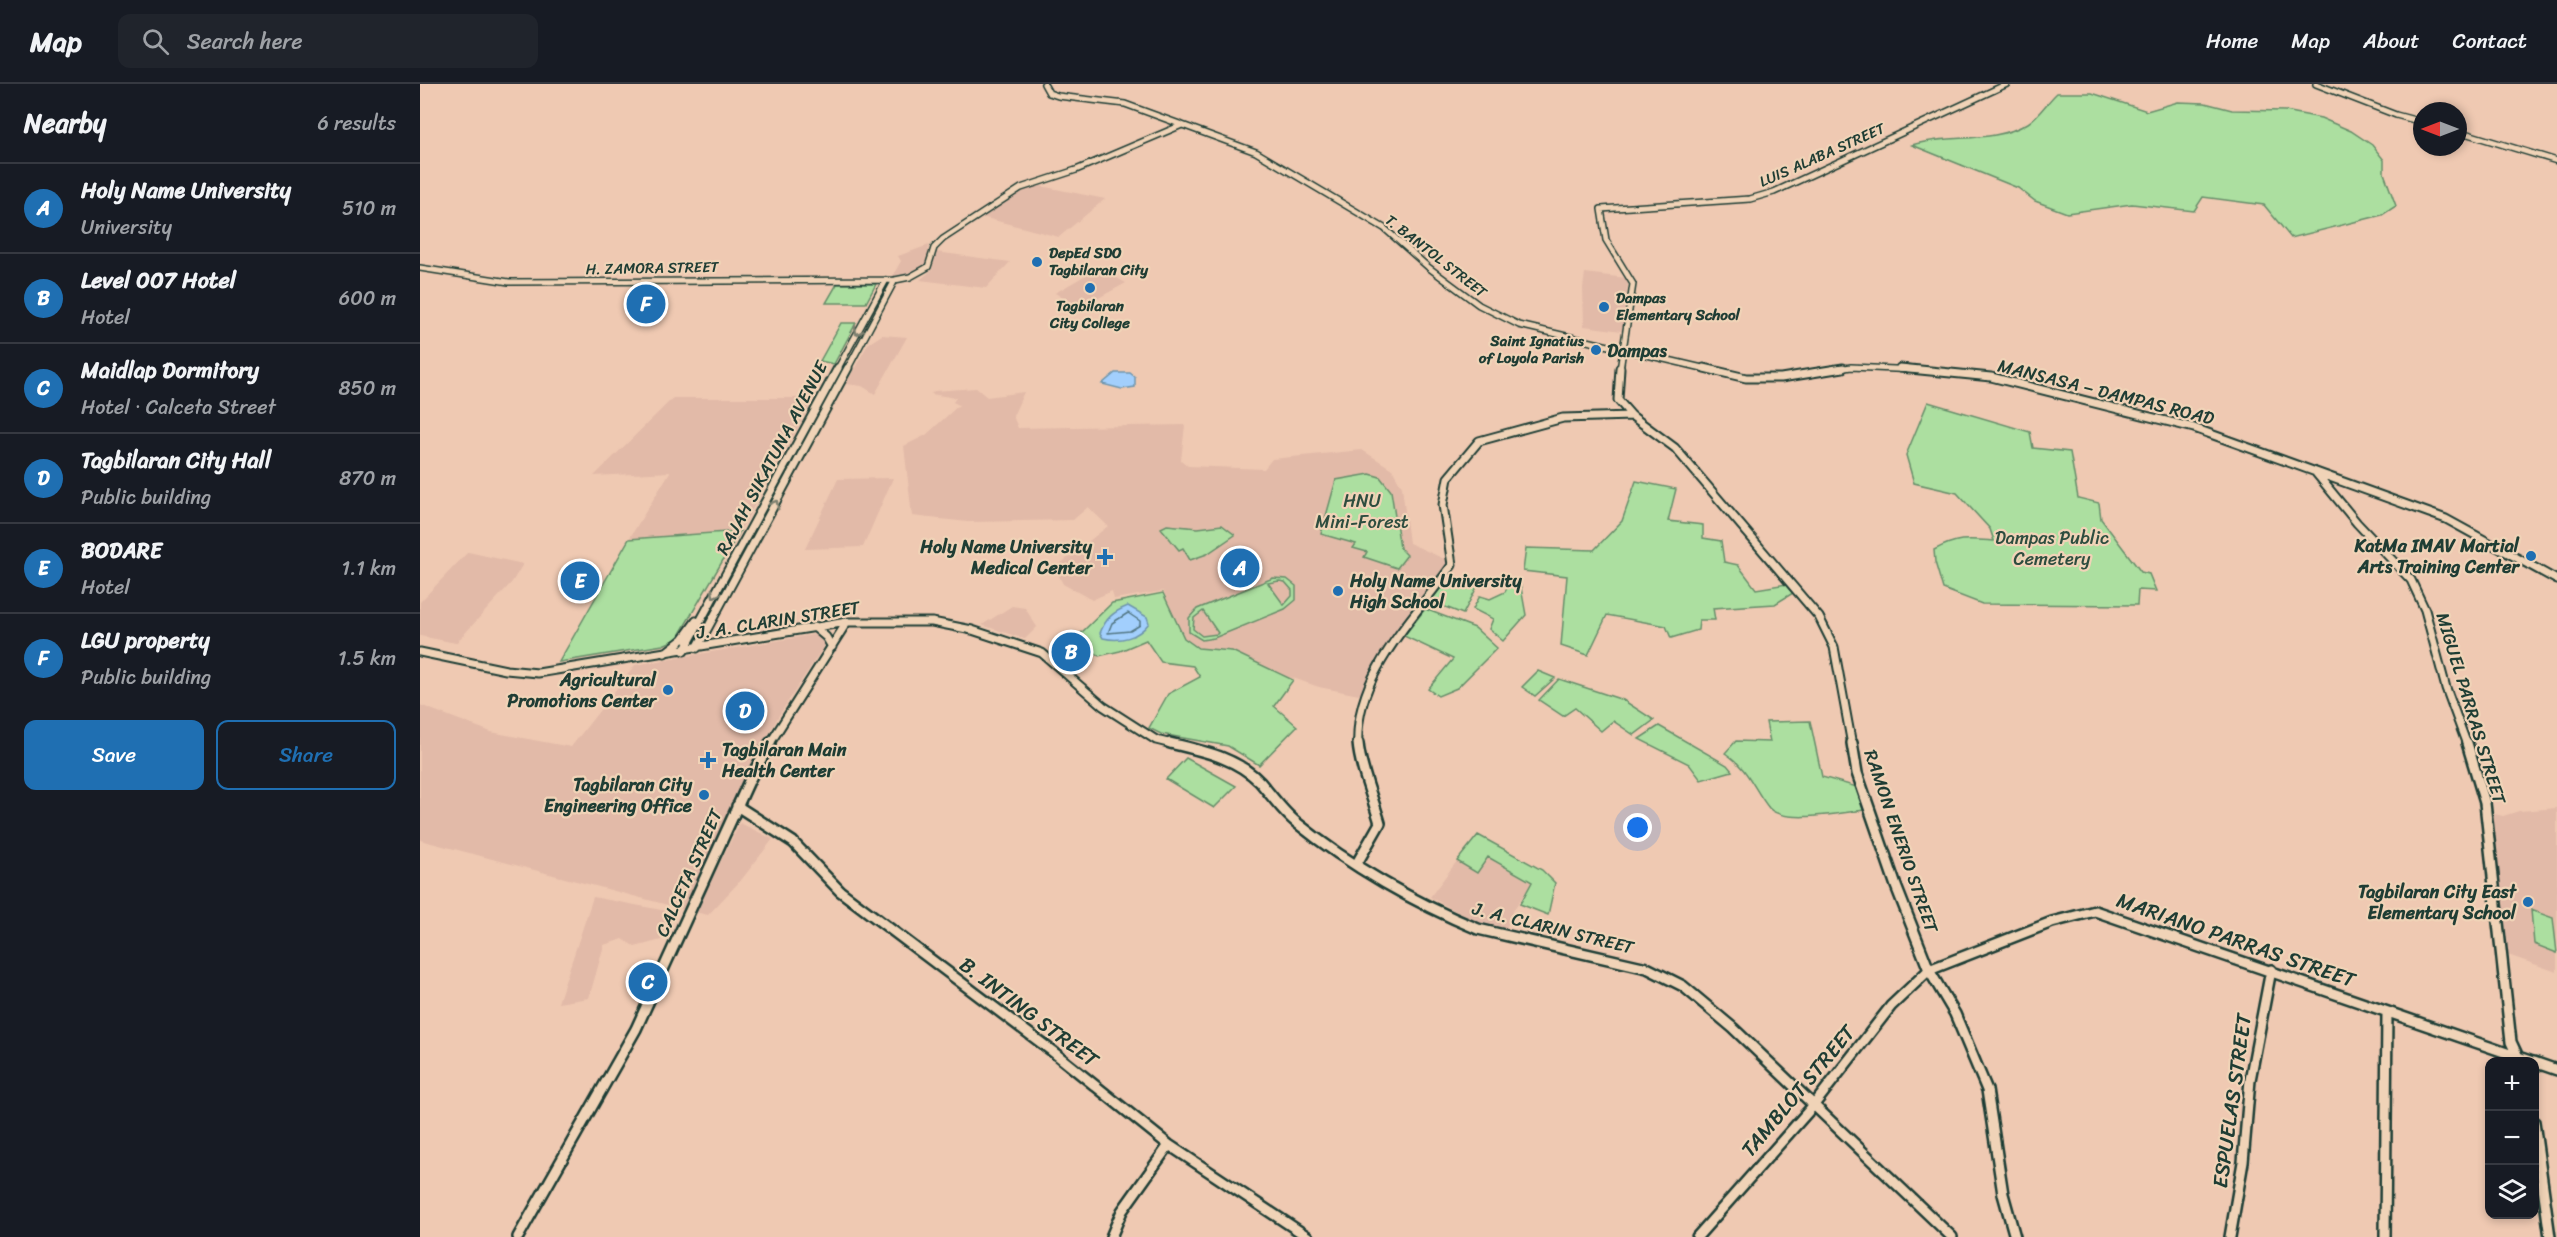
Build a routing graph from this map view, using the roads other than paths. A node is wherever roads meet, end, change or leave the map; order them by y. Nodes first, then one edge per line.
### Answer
1 (1044, 84) edge
2 (2007, 84) edge
3 (2316, 84) edge
4 (2413, 120) edge
5 (1182, 125) junction
6 (2467, 134) edge
7 (2557, 161) edge
8 (1601, 209) joint
9 (420, 268) edge
10 (886, 280) junction
11 (895, 280) junction
12 (1621, 350) junction
13 (828, 386) junction
14 (838, 386) junction
15 (1632, 416) junction
16 (2315, 472) junction
17 (759, 533) junction
18 (748, 534) junction
19 (2557, 580) edge
20 (704, 614) junction
21 (847, 622) junction
22 (814, 627) junction
23 (832, 647) junction
24 (697, 648) junction
25 (684, 651) junction
26 (420, 652) edge
27 (663, 655) junction
28 (737, 806) junction
29 (1356, 866) junction
30 (1929, 970) junction
31 (2271, 970) junction
32 (2387, 1012) junction
33 (2513, 1057) edge
34 (2518, 1057) edge
35 (2539, 1064) edge
36 (2557, 1070) edge
37 (1813, 1106) junction
38 (1169, 1145) junction
39 (2539, 1153) edge
40 (518, 1237) edge
41 (1111, 1237) edge
42 (1308, 1237) edge
43 (1697, 1237) edge
44 (1952, 1237) edge
45 (2015, 1237) edge
46 (2230, 1237) edge
47 (2385, 1237) edge
48 (2550, 1237) edge

1 - 5 main road, T. BANTOL STREET
2 - 8 main road, LUIS ALABA STREET
3 - 4 main road
5 - 11 main road
5 - 12 main road, T. BANTOL STREET
6 - 7 main road
8 - 12 main road, RAMON ENERIO STREET
9 - 10 main road, H. ZAMORA STREET
10 - 11 main road, H. ZAMORA STREET
10 -> 13 main road, RAJAH SIKATUNA AVENUE
11 - 14 main road
12 - 15 main road, RAMON ENERIO STREET
12 - 16 main road, MANSASA – DAMPAS ROAD
13 - 14 main road
13 - 18 main road, RAJAH SIKATUNA AVENUE
17 -> 14 main road
15 - 29 main road
15 - 30 main road, RAMON ENERIO STREET
16 - 19 main road, MANSASA – DAMPAS ROAD
16 - 34 main road, MIGUEL PARRAS STREET
17 - 18 main road
17 - 24 main road
18 -> 20 main road, RAJAH SIKATUNA AVENUE
20 - 25 main road, RAJAH SIKATUNA AVENUE
20 - 27 main road
21 - 22 main road, J. A. CLARIN STREET
21 - 23 main road, CALCETA STREET
21 - 29 main road, J. A. CLARIN STREET
22 - 23 main road
22 - 24 main road, J. A. CLARIN STREET
23 - 28 main road, CALCETA STREET
24 - 25 main road, J. A. CLARIN STREET
25 - 27 main road, J. A. CLARIN STREET
26 - 27 main road, J. A. CLARIN STREET
28 - 38 main road, B. INTING STREET
28 - 40 main road, CALCETA STREET
29 - 37 main road, J. A. CLARIN STREET
30 - 31 main road, MARIANO PARRAS STREET
30 - 37 main road, TAMBLOT STREET
30 - 45 main road, RAMON ENERIO STREET
31 - 32 main road, MARIANO PARRAS STREET
31 - 46 main road, ESPUELAS STREET
32 - 33 main road, MARIANO PARRAS STREET
32 - 47 main road
35 - 36 main road, MARIANO PARRAS STREET
37 - 43 main road, TAMBLOT STREET
37 - 44 main road, J. A. CLARIN STREET
38 - 41 main road
38 - 42 main road, B. INTING STREET
39 - 48 main road

